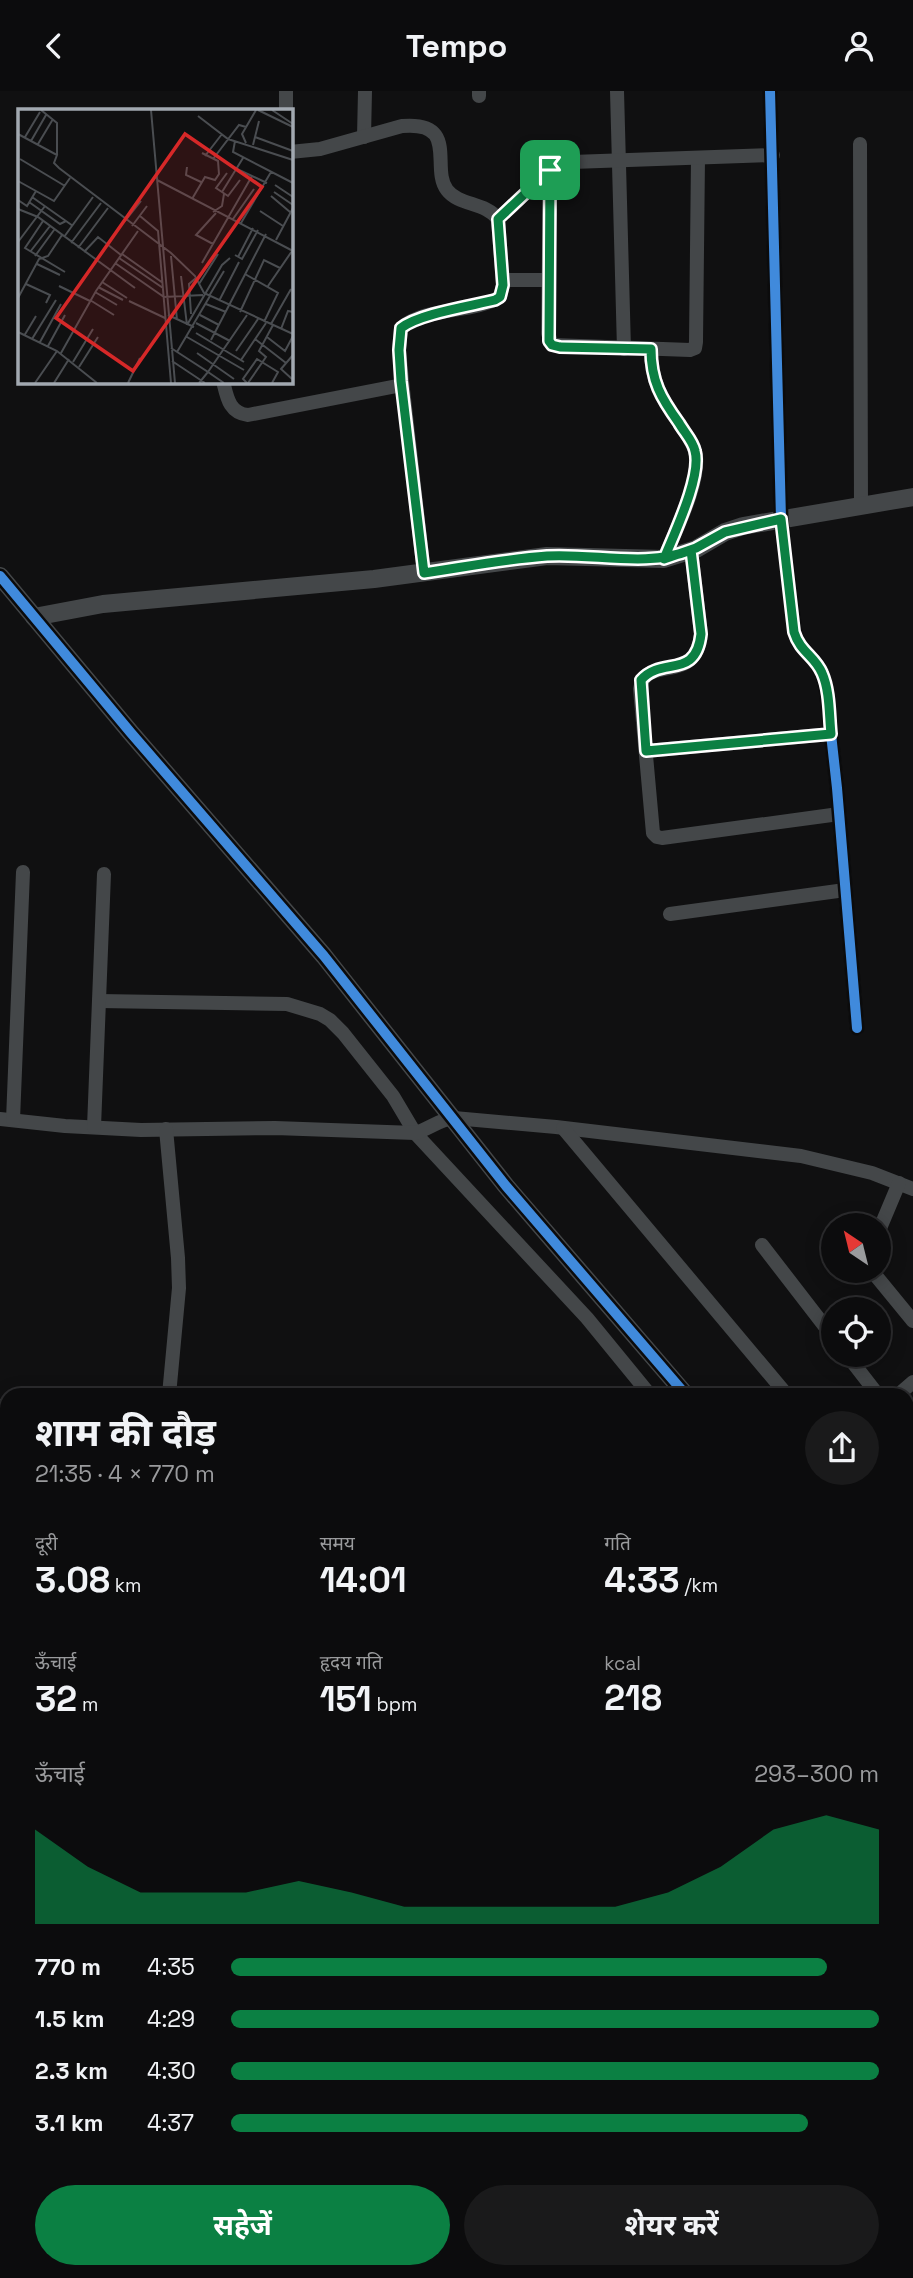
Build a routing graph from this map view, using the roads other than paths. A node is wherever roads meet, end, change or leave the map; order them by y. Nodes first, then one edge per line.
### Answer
1 (286, 91) edge
2 (365, 91) edge
3 (617, 91) edge
4 (770, 91) edge
5 (286, 109) edge
6 (364, 137) junction
7 (860, 144) dead end
8 (292, 152) edge
9 (772, 155) junction
10 (698, 157) junction
11 (618, 160) junction
12 (550, 170) junction
13 (498, 219) junction
14 (503, 280) junction
15 (549, 280) junction
16 (624, 349) junction
17 (651, 349) junction
18 (224, 383) edge
19 (402, 385) junction
20 (913, 497) edge
21 (861, 505) junction
22 (781, 519) junction
23 (691, 550) junction
24 (664, 559) junction
25 (424, 573) junction
26 (0, 576) edge
27 (34, 617) junction
28 (831, 734) junction
29 (646, 751) junction
30 (839, 814) junction
31 (23, 872) dead end
32 (104, 874) dead end
33 (845, 890) junction
34 (670, 915) dead end
35 (99, 1001) junction
36 (857, 1028) dead end
37 (448, 1119) junction
38 (7, 1120) edge
39 (94, 1127) junction
40 (563, 1128) junction
41 (166, 1129) junction
42 (421, 1131) junction
43 (906, 1186) edge
44 (890, 1213) edge
45 (762, 1245) dead end
46 (882, 1283) edge
47 (821, 1321) edge
48 (913, 1321) edge
49 (856, 1367) edge
50 (170, 1388) edge
51 (644, 1388) edge
52 (680, 1388) edge
53 (781, 1388) edge
54 (873, 1388) edge

1 - 5 street
2 - 6 street
3 - 11 street
4 - 9 street
6 - 8 street
6 - 13 street
7 - 21 street
9 - 10 street
9 - 22 street
10 - 11 street
10 - 17 street
11 - 12 street
11 - 16 street
12 - 13 street
12 - 15 street
13 - 14 street
14 - 15 street
14 - 19 street
15 - 16 street
16 - 17 street
17 - 24 street
18 - 19 street
19 - 25 street
20 - 21 street
21 - 22 street
22 - 23 street
22 - 28 street
23 - 24 street
23 - 29 street
24 - 25 street
25 - 27 street
26 - 27 street
27 - 37 street
28 - 29 street
28 - 30 street
29 - 30 street
30 - 33 street
31 - 38 street
32 - 35 street
33 - 34 street
33 - 36 street
35 - 39 street
35 - 42 street
37 - 40 street
37 - 42 street
37 - 52 street
38 - 39 street
39 - 41 street
40 - 43 street
40 - 53 street
41 - 42 street
41 - 50 street
42 - 51 street
43 - 44 street
45 - 47 street
46 - 48 street
49 - 54 street

